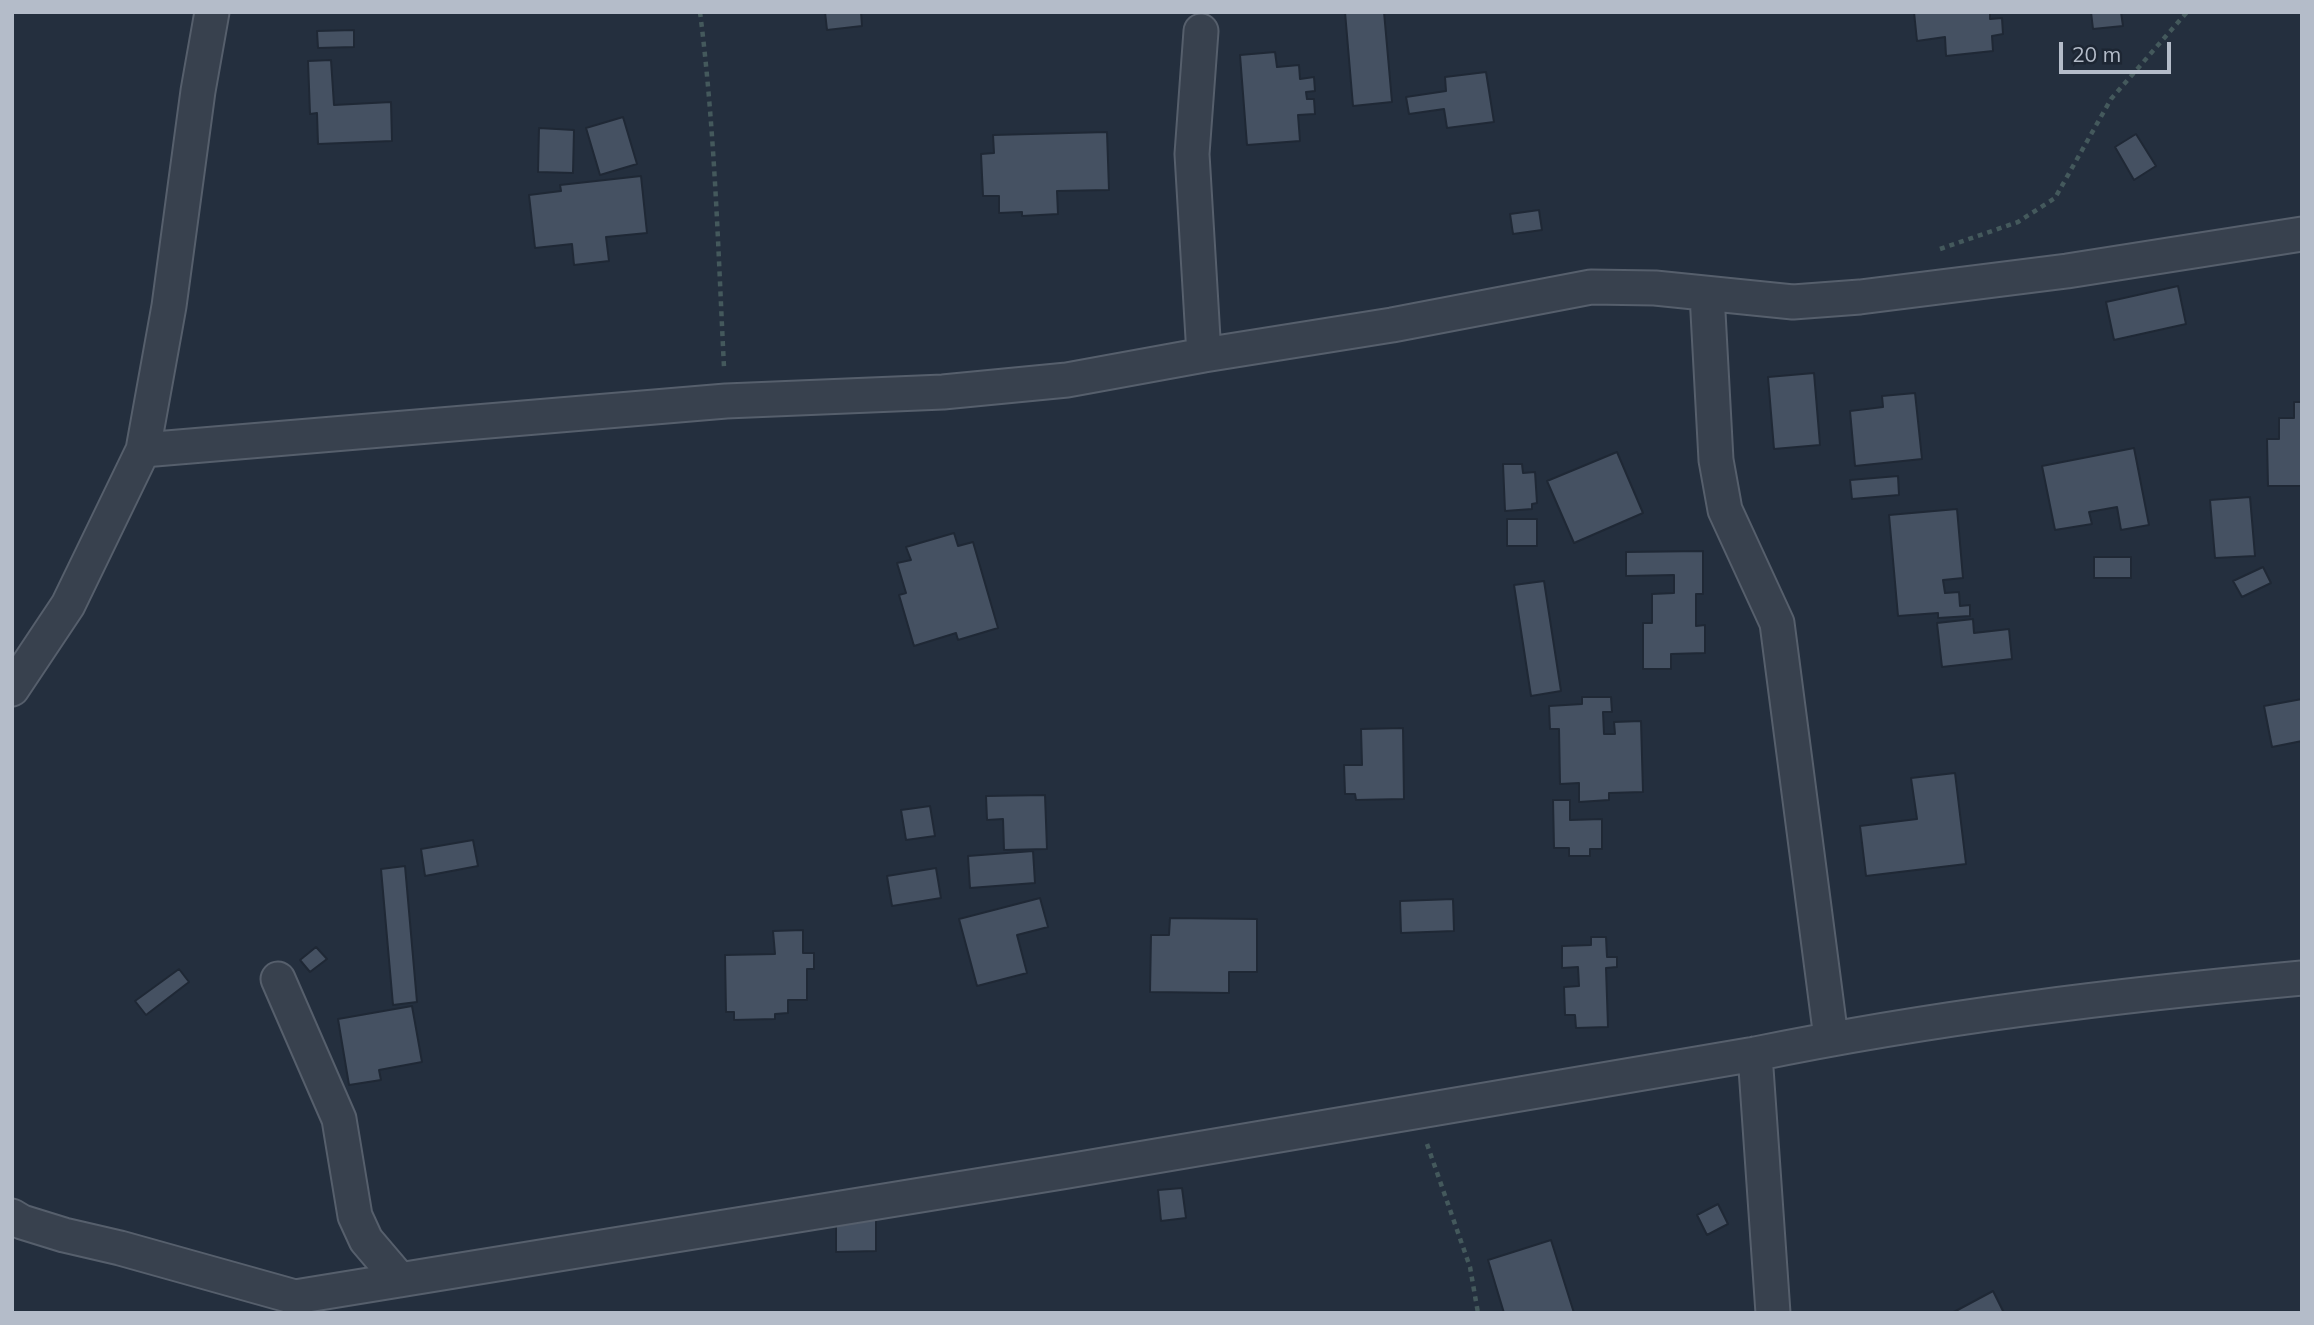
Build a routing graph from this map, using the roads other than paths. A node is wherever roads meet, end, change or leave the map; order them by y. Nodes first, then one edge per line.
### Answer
1 (212, 12) edge
2 (1201, 31) dead end
3 (2302, 234) edge
4 (1707, 294) junction
5 (1204, 355) junction
6 (143, 450) junction
7 (12, 689) edge
8 (2302, 978) edge
9 (278, 979) dead end
10 (1830, 1038) junction
11 (1755, 1054) junction
12 (12, 1216) edge
13 (400, 1280) junction
14 (1773, 1313) edge

1 - 6 street
2 - 5 street
3 - 4 street
4 - 5 street
4 - 10 street
5 - 6 street
6 - 7 street
8 - 10 street
9 - 13 street
10 - 11 street
11 - 13 street
11 - 14 street
12 - 13 street

